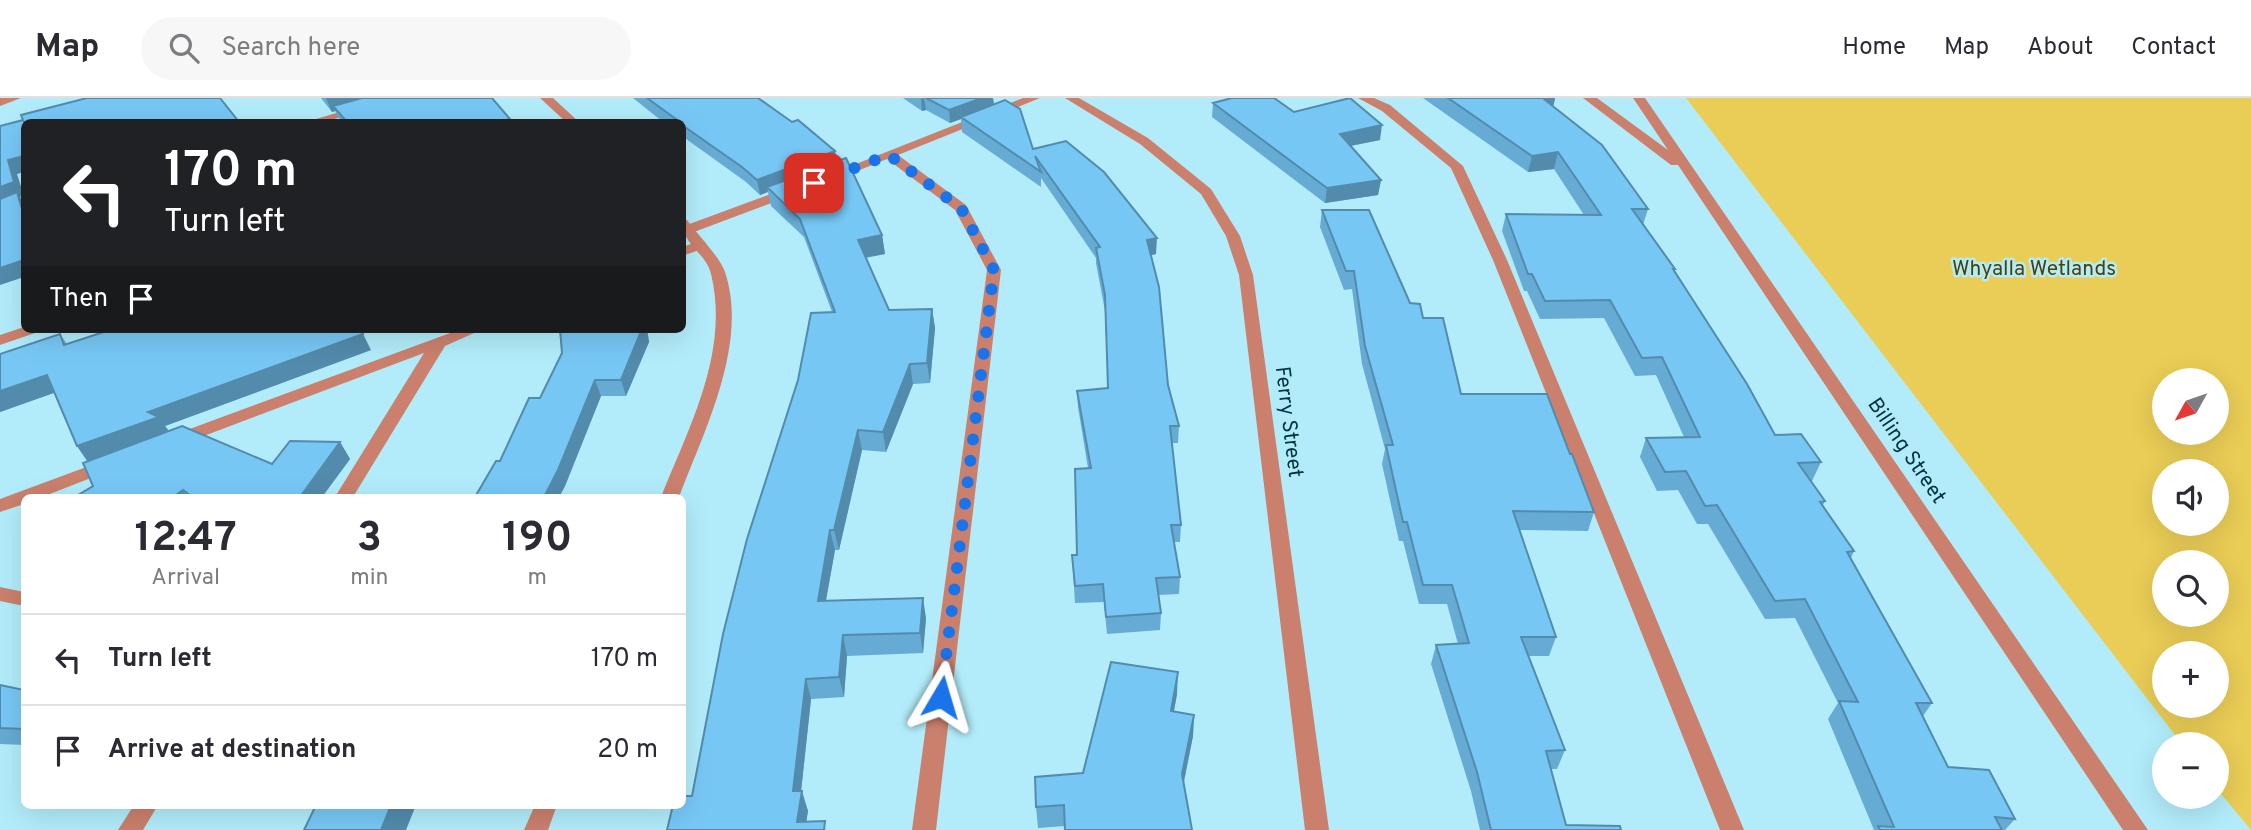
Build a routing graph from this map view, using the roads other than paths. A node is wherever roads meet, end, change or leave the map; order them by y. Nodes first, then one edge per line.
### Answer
1 (15, 98) edge
2 (401, 98) edge
3 (546, 98) edge
4 (1034, 98) edge
5 (1071, 98) edge
6 (1364, 98) edge
7 (1589, 98) edge
8 (1639, 98) edge
9 (0, 102) edge
10 (324, 119) edge
11 (570, 119) edge
12 (889, 155) junction
13 (1688, 171) junction
14 (686, 226) edge
15 (700, 246) junction
16 (686, 251) edge
17 (21, 333) edge
18 (464, 333) edge
19 (0, 340) edge
20 (439, 342) junction
21 (155, 448) edge
22 (129, 457) edge
23 (32, 494) edge
24 (346, 494) edge
25 (671, 494) edge
26 (21, 498) edge
27 (0, 506) edge
28 (0, 594) edge
29 (21, 598) edge
30 (143, 809) edge
31 (544, 809) edge
32 (130, 830) edge
33 (536, 830) edge
34 (924, 830) edge
35 (1317, 830) edge
36 (1732, 830) edge
37 (2136, 830) edge

1 - 9 street
2 - 10 street
3 - 11 street
4 - 12 street
5 - 35 street, Ferry Street
6 - 36 street
7 - 13 street
8 - 13 street, Billing Street
12 - 14 street
12 - 34 street
13 - 37 street, Billing Street
14 - 15 street
15 - 16 street
15 - 25 street
17 - 19 street
18 - 20 street
20 - 21 street
20 - 24 street
22 - 23 street
26 - 27 street
28 - 29 street
30 - 32 street
31 - 33 street

